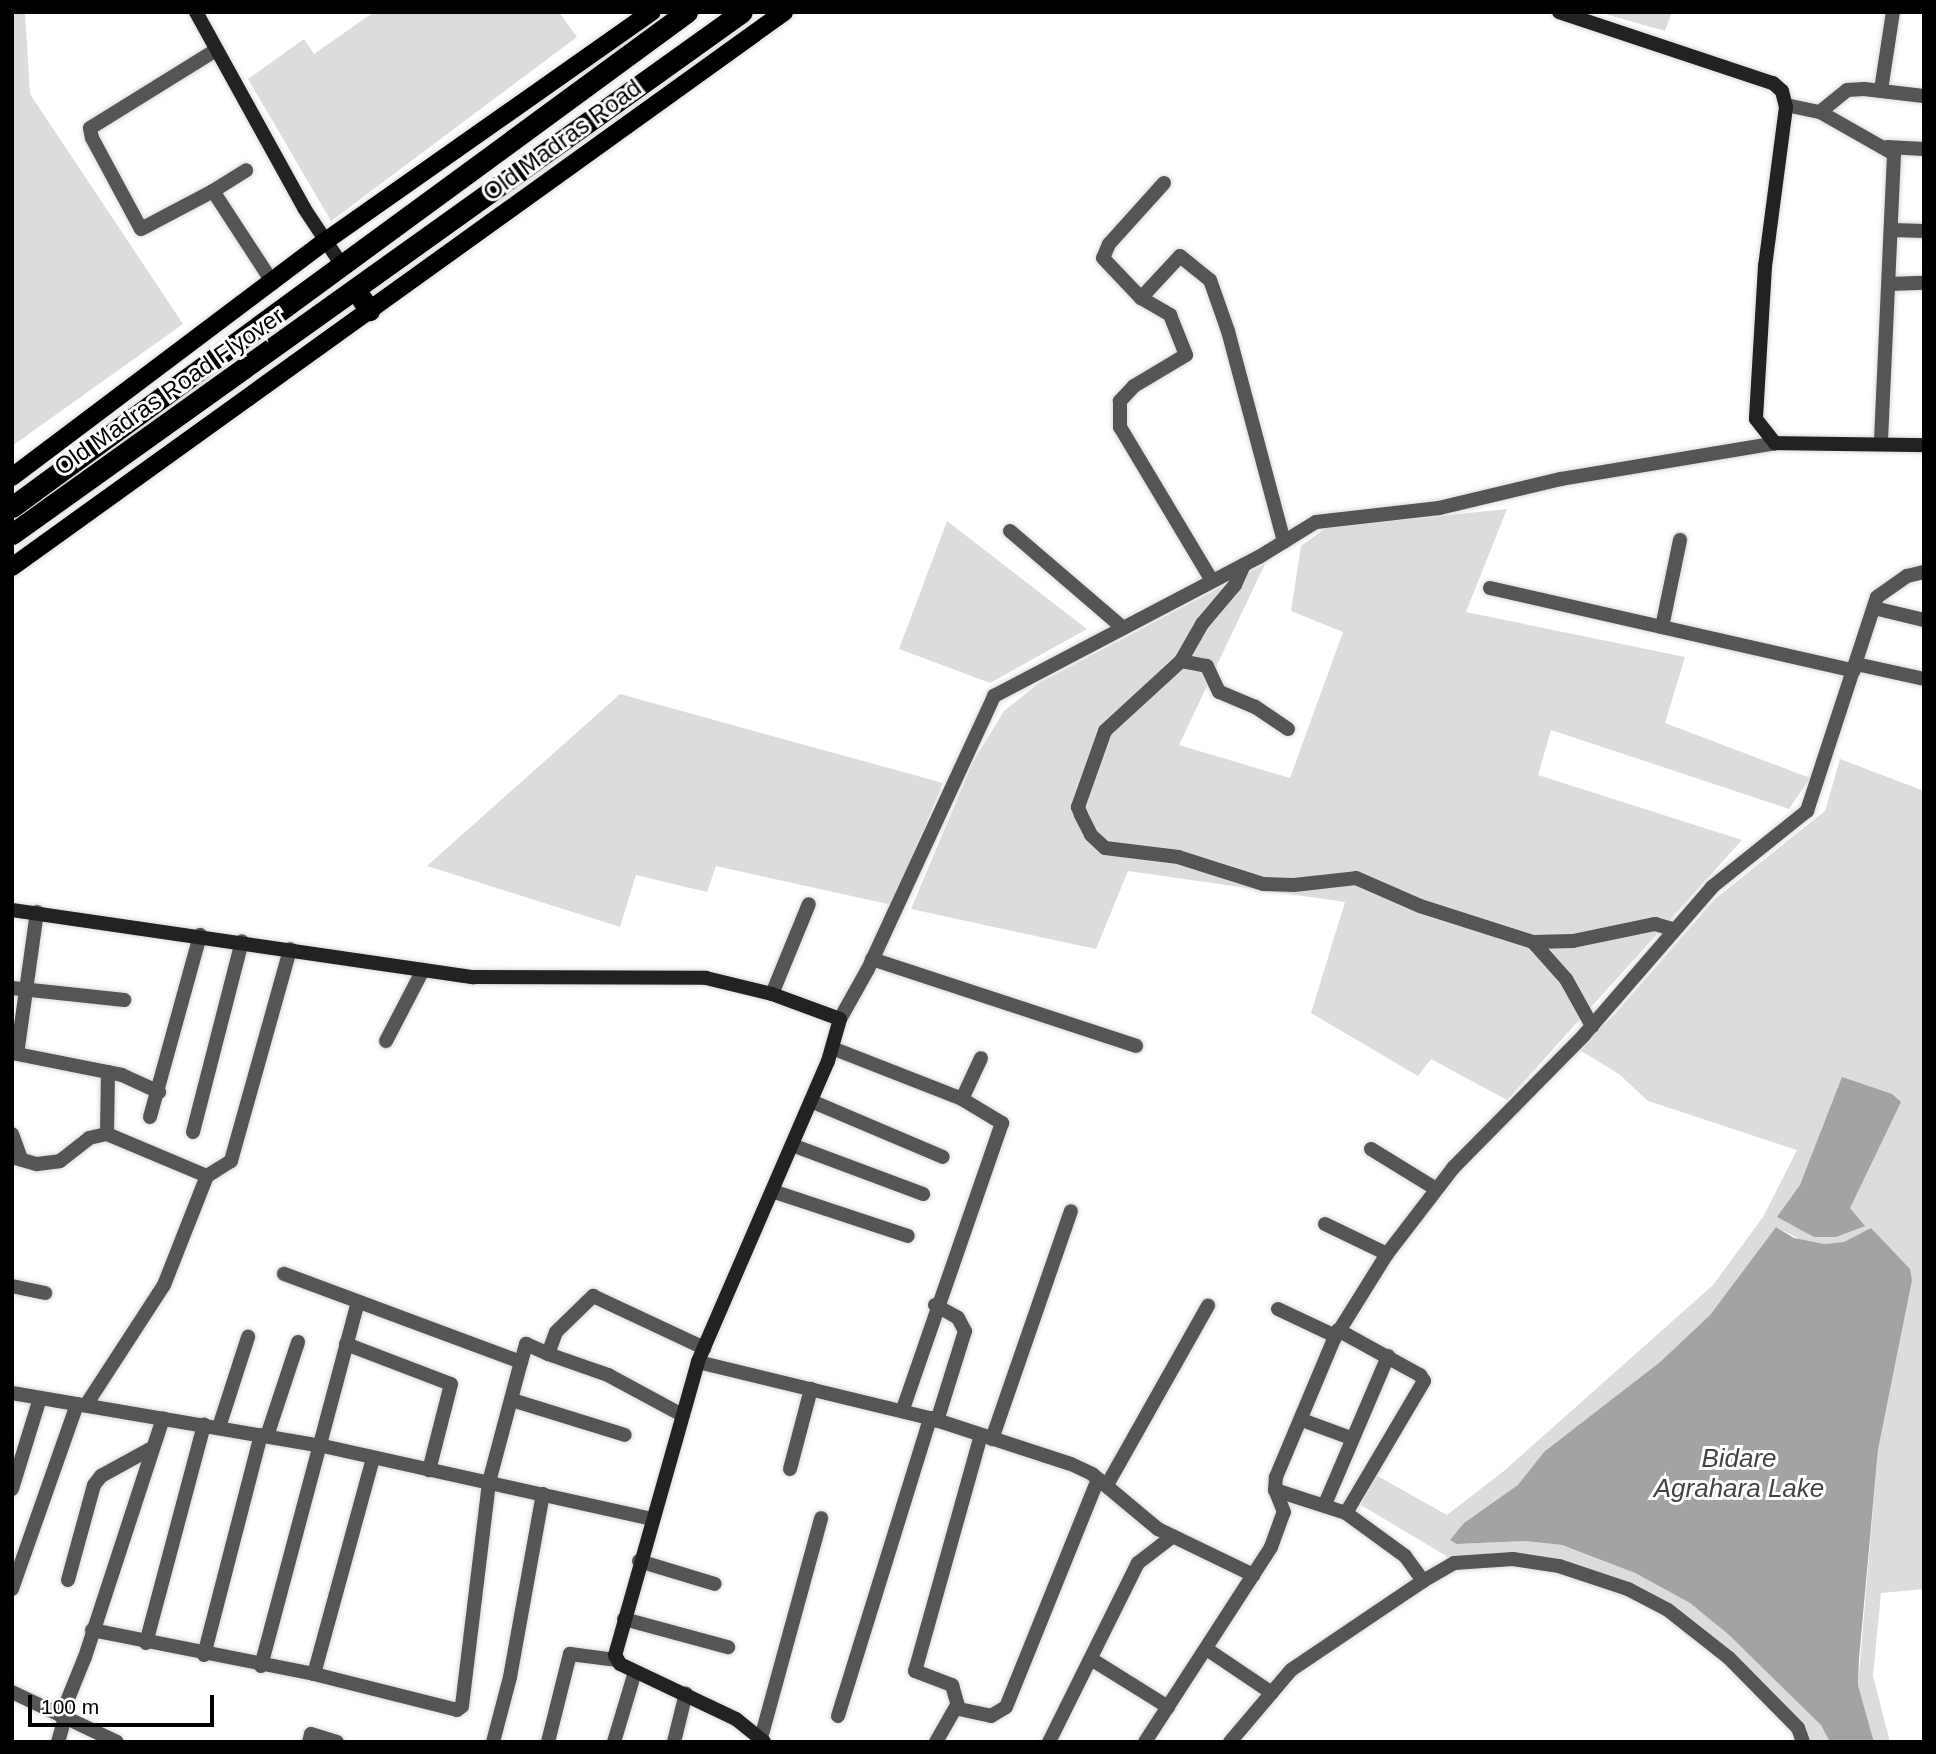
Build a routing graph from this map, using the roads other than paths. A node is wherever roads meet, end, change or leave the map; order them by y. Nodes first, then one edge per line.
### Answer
1 (196, 12) edge
2 (652, 12) edge
3 (687, 12) edge
4 (743, 12) edge
5 (784, 12) edge
6 (1559, 12) edge
7 (1893, 12) edge
8 (216, 50) junction
9 (1881, 90) junction
10 (1924, 96) edge
11 (1786, 105) junction
12 (1819, 112) junction
13 (1887, 147) junction
14 (1924, 149) edge
15 (246, 170) dead end
16 (1164, 183) dead end
17 (213, 191) junction
18 (1892, 230) junction
19 (1924, 231) edge
20 (327, 240) junction
21 (343, 267) junction
22 (273, 283) junction
23 (1924, 283) edge
24 (1889, 284) junction
25 (1141, 298) junction
26 (363, 301) junction
27 (1881, 442) junction
28 (1775, 443) junction
29 (1924, 445) edge
30 (12, 477) edge
31 (12, 507) edge
32 (1010, 531) dead end
33 (12, 534) edge
34 (1680, 540) dead end
35 (1284, 542) junction
36 (1244, 565) junction
37 (12, 567) edge
38 (1924, 572) edge
39 (1212, 581) junction
40 (1490, 588) dead end
41 (1874, 608) junction
42 (1924, 620) edge
43 (1122, 627) junction
44 (1662, 627) junction
45 (1181, 661) junction
46 (1855, 668) junction
47 (1924, 679) edge
48 (1288, 729) dead end
49 (809, 904) dead end
50 (12, 910) edge
51 (37, 912) junction
52 (1673, 929) junction
53 (200, 935) junction
54 (242, 942) junction
55 (1533, 942) junction
56 (290, 949) junction
57 (872, 959) junction
58 (423, 970) junction
59 (19, 989) edge
60 (772, 994) junction
61 (124, 1000) dead end
62 (840, 1019) junction
63 (1592, 1026) junction
64 (386, 1041) dead end
65 (1136, 1046) dead end
66 (832, 1048) junction
67 (981, 1058) dead end
68 (15, 1061) edge
69 (108, 1072) junction
70 (159, 1092) junction
71 (962, 1099) junction
72 (811, 1101) junction
73 (150, 1116) dead end
74 (192, 1132) dead end
75 (12, 1134) edge
76 (107, 1134) junction
77 (792, 1145) junction
78 (1371, 1149) dead end
79 (943, 1157) dead end
80 (17, 1158) edge
81 (207, 1176) junction
82 (1436, 1189) junction
83 (772, 1191) junction
84 (923, 1194) dead end
85 (1071, 1211) dead end
86 (1325, 1224) dead end
87 (908, 1236) dead end
88 (1387, 1254) junction
89 (284, 1274) dead end
90 (12, 1286) edge
91 (46, 1293) dead end
92 (358, 1302) junction
93 (935, 1305) junction
94 (1208, 1306) dead end
95 (1279, 1309) dead end
96 (1337, 1333) junction
97 (248, 1336) dead end
98 (298, 1342) dead end
99 (346, 1344) junction
100 (704, 1348) junction
101 (548, 1354) junction
102 (1388, 1356) junction
103 (521, 1362) junction
104 (698, 1362) junction
105 (811, 1389) junction
106 (12, 1394) edge
107 (40, 1398) junction
108 (512, 1400) junction
109 (81, 1405) junction
110 (902, 1411) junction
111 (682, 1415) junction
112 (163, 1418) junction
113 (933, 1419) junction
114 (1302, 1420) junction
115 (212, 1426) junction
116 (264, 1435) junction
117 (625, 1435) dead end
118 (986, 1437) junction
119 (1351, 1438) junction
120 (323, 1446) junction
121 (152, 1448) junction
122 (373, 1458) junction
123 (790, 1469) dead end
124 (429, 1470) junction
125 (489, 1482) junction
126 (1103, 1482) junction
127 (12, 1489) edge
128 (1275, 1490) junction
129 (543, 1494) junction
130 (1325, 1504) junction
131 (1346, 1513) junction
132 (821, 1518) dead end
133 (651, 1519) junction
134 (1173, 1536) junction
135 (639, 1561) junction
136 (1253, 1575) junction
137 (68, 1580) dead end
138 (1423, 1581) junction
139 (715, 1584) dead end
140 (12, 1589) edge
141 (624, 1619) junction
142 (92, 1630) junction
143 (146, 1643) junction
144 (728, 1647) dead end
145 (1208, 1650) junction
146 (204, 1655) junction
147 (1091, 1658) junction
148 (616, 1660) junction
149 (261, 1666) junction
150 (635, 1672) junction
151 (314, 1674) junction
152 (12, 1692) edge
153 (686, 1693) junction
154 (1272, 1693) junction
155 (956, 1707) junction
156 (1168, 1707) junction
157 (838, 1716) dead end
158 (63, 1717) junction
159 (101, 1738) edge
160 (762, 1740) edge
161 (58, 1742) edge
162 (117, 1742) edge
163 (309, 1742) edge
164 (337, 1742) edge
165 (493, 1742) edge
166 (548, 1742) edge
167 (614, 1742) edge
168 (674, 1742) edge
169 (936, 1742) edge
170 (1049, 1742) edge
171 (1145, 1742) edge
172 (1230, 1742) edge
173 (1803, 1742) edge

1 - 8 street
2 - 20 main road
3 - 21 highway, Old Madras Road
4 - 26 highway, Old Madras Road
5 - 26 main road, Old Madras Road
6 - 11 street
7 - 9 street
8 - 17 street
8 - 20 street
9 - 10 street
9 - 12 street
11 - 12 street
11 - 28 street
12 - 13 street
13 - 14 street
13 - 18 street
15 - 17 street
16 - 25 street
17 - 22 street
18 - 19 street
18 - 24 street
20 - 21 street
20 - 22 main road
21 - 31 highway, Old Madras Road Flyover
22 - 30 main road
23 - 24 street
24 - 27 street
25 - 35 street
25 - 39 street
26 - 33 highway, Old Madras Road Flyover
26 - 37 main road
27 - 28 street
27 - 29 street
28 - 35 street
32 - 43 street
34 - 44 street
35 - 36 street
36 - 39 street
36 - 45 street
38 - 41 street
39 - 43 street
40 - 44 street
41 - 42 street
41 - 46 street
43 - 57 street
44 - 46 street
45 - 48 street
45 - 55 street
46 - 47 street
46 - 52 street
49 - 60 street
50 - 51 street
51 - 53 street
51 - 59 street
52 - 55 street
52 - 63 street
53 - 54 street
53 - 70 street
54 - 56 street
54 - 74 street
55 - 63 street
56 - 58 street
56 - 81 street
57 - 62 street
57 - 65 street
58 - 60 street
58 - 64 street
59 - 61 street
59 - 68 street
60 - 62 street
62 - 66 street
63 - 82 street
66 - 71 street
66 - 72 street
67 - 71 street
68 - 69 street
69 - 70 street
69 - 76 street
70 - 73 street
71 - 93 street
72 - 77 street
72 - 79 street
75 - 80 street
76 - 80 street
76 - 81 street
77 - 83 street
77 - 84 street
78 - 82 street
81 - 109 street
82 - 88 street
83 - 87 street
83 - 100 street
85 - 118 street
86 - 88 street
88 - 96 street
89 - 92 street
90 - 91 street
92 - 99 street
92 - 103 street
93 - 110 street
93 - 113 street
94 - 126 street
95 - 96 street
96 - 102 street
96 - 114 street
97 - 115 street
98 - 116 street
99 - 120 street
99 - 124 street
100 - 101 street
100 - 104 street
101 - 103 street
101 - 111 street
102 - 119 street
102 - 131 street
103 - 108 street
104 - 105 street
104 - 111 street
105 - 110 street
105 - 123 street
106 - 107 street
107 - 109 street
107 - 127 street
108 - 117 street
108 - 125 street
109 - 112 street
109 - 140 street
110 - 113 street
111 - 133 street
112 - 115 street
112 - 121 street
113 - 118 street
113 - 157 street
114 - 119 street
114 - 128 street
115 - 116 street
115 - 143 street
116 - 120 street
116 - 146 street
118 - 126 street
118 - 155 street
119 - 130 street
120 - 122 street
120 - 149 street
121 - 137 street
121 - 142 street
122 - 124 street
122 - 151 street
124 - 125 street
125 - 129 street
125 - 151 street
126 - 134 street
126 - 155 street
128 - 130 street
128 - 136 street
129 - 133 street
129 - 165 street
130 - 131 street
131 - 138 street
132 - 160 street
133 - 135 street
134 - 136 street
134 - 147 street
135 - 139 street
135 - 141 street
136 - 145 street
138 - 154 street
138 - 173 street
141 - 144 street
141 - 148 street
142 - 143 street
142 - 158 street
143 - 146 street
145 - 154 street
145 - 156 street
146 - 149 street
147 - 156 street
147 - 170 street
148 - 150 street
148 - 166 street
149 - 151 street
150 - 153 street
150 - 167 street
152 - 158 street
153 - 160 street
153 - 168 street
154 - 172 street
155 - 169 street
156 - 171 street
158 - 159 street
158 - 161 street
159 - 162 street
163 - 164 street

